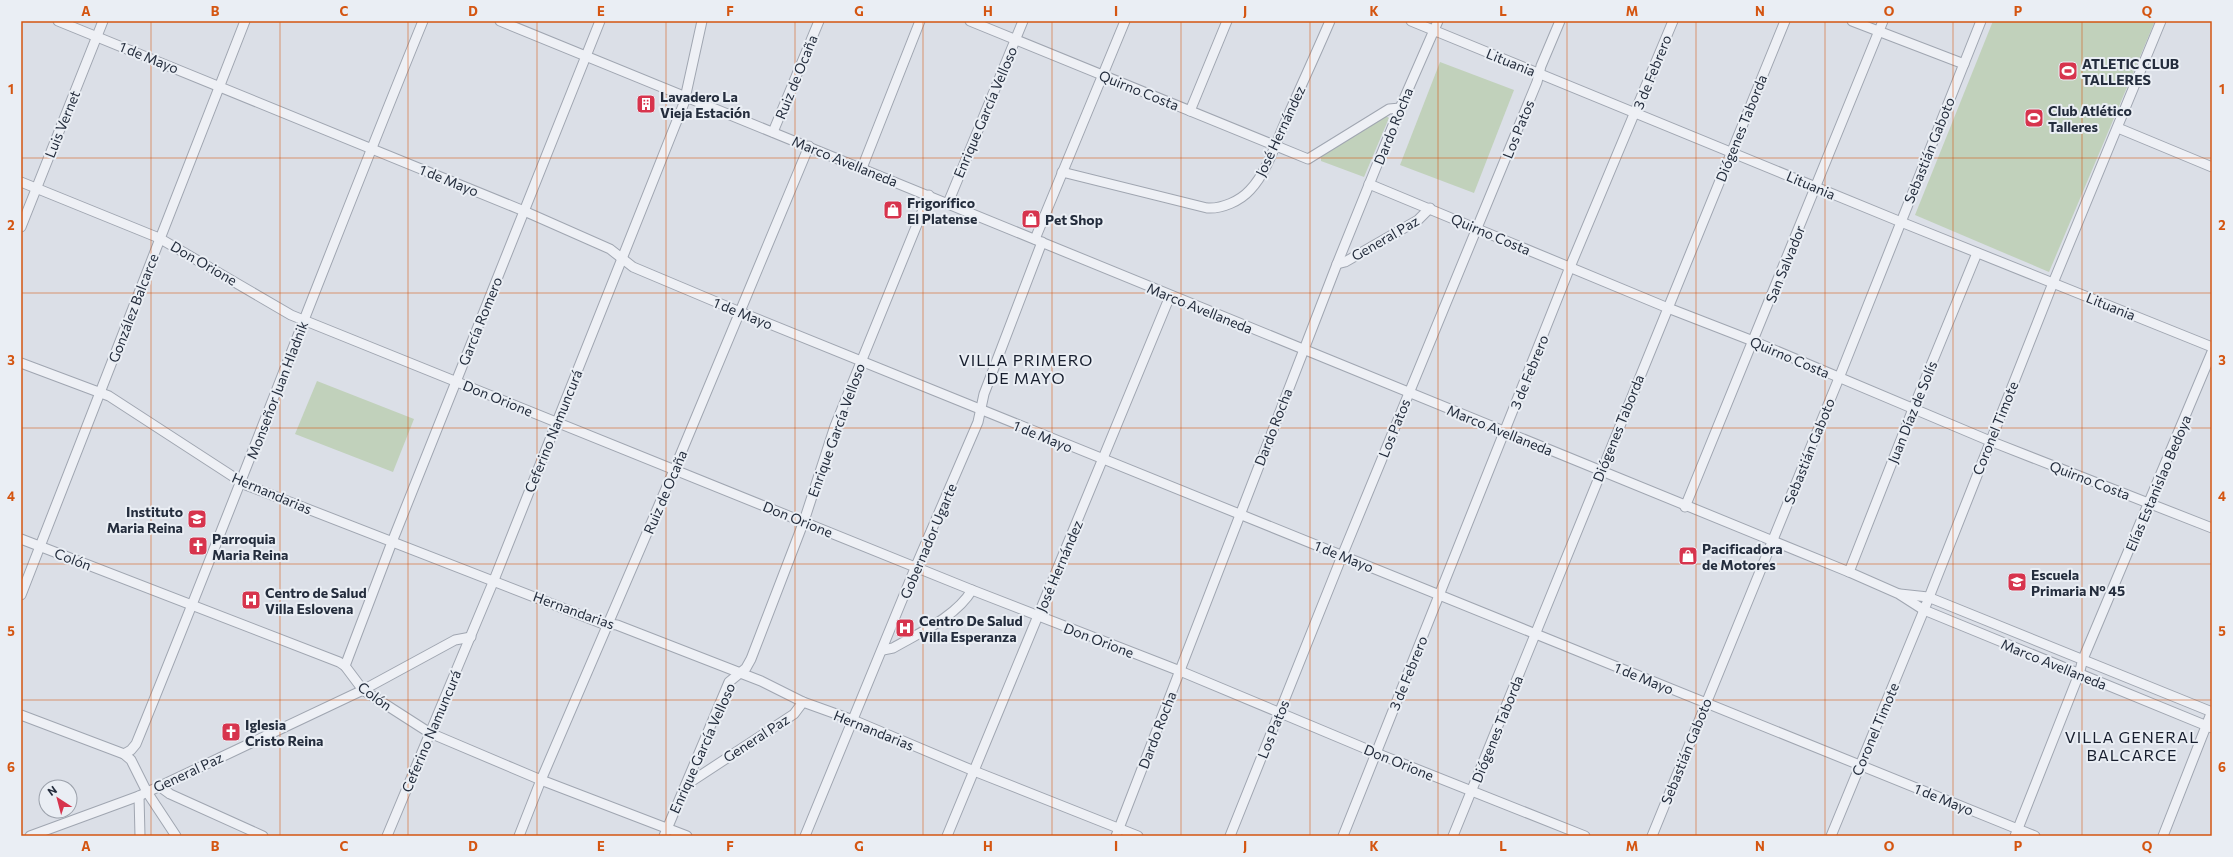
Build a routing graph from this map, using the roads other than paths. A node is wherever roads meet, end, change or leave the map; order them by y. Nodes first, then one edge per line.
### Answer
1 (58, 21) edge
2 (102, 21) edge
3 (245, 21) edge
4 (423, 21) edge
5 (500, 21) edge
6 (600, 21) edge
7 (702, 21) edge
8 (819, 21) edge
9 (920, 21) edge
10 (970, 21) edge
11 (1023, 21) edge
12 (1125, 21) edge
13 (1227, 21) edge
14 (1330, 21) edge
15 (1411, 21) edge
16 (1438, 21) edge
17 (1560, 21) edge
18 (1673, 21) edge
19 (1785, 21) edge
20 (1852, 21) edge
21 (1882, 21) edge
22 (1981, 21) edge
23 (2161, 21) edge
24 (1434, 31) junction
25 (1878, 32) junction
26 (97, 36) junction
27 (1016, 39) junction
28 (586, 55) junction
29 (1964, 64) junction
30 (1540, 73) junction
31 (1103, 76) junction
32 (219, 85) junction
33 (686, 96) junction
34 (1400, 108) junction
35 (1190, 111) junction
36 (1635, 113) junction
37 (2118, 128) junction
38 (773, 132) junction
39 (809, 146) junction
40 (1275, 146) junction
41 (371, 148) junction
42 (1731, 151) junction
43 (2212, 167) edge
44 (862, 168) junction
45 (1062, 172) junction
46 (21, 182) edge
47 (1369, 184) junction
48 (36, 188) junction
49 (1816, 188) junction
50 (929, 195) junction
51 (948, 203) junction
52 (1430, 208) junction
53 (524, 211) junction
54 (1901, 222) junction
55 (21, 227) edge
56 (1477, 229) junction
57 (159, 238) junction
58 (1038, 241) junction
59 (1977, 253) junction
60 (622, 258) junction
61 (1337, 264) junction
62 (1570, 267) junction
63 (2053, 283) junction
64 (1170, 296) junction
65 (1668, 308) junction
66 (740, 312) junction
67 (303, 320) junction
68 (1753, 341) junction
69 (2212, 347) edge
70 (1303, 350) junction
71 (2212, 352) edge
72 (861, 360) junction
73 (21, 363) edge
74 (1839, 378) junction
75 (456, 382) junction
76 (100, 393) junction
77 (1409, 393) junction
78 (1913, 409) junction
79 (982, 411) junction
80 (556, 421) junction
81 (1505, 433) junction
82 (1990, 441) junction
83 (1103, 460) junction
84 (674, 470) junction
85 (1601, 471) junction
86 (242, 482) junction
87 (2150, 503) junction
88 (1686, 507) junction
89 (1240, 513) junction
90 (804, 521) junction
91 (2212, 528) edge
92 (21, 539) edge
93 (392, 542) junction
94 (1771, 542) junction
95 (40, 546) junction
96 (1342, 556) junction
97 (916, 566) junction
98 (1849, 572) junction
99 (494, 580) junction
100 (972, 590) junction
101 (1899, 594) junction
102 (21, 595) edge
103 (1440, 595) junction
104 (1928, 598) junction
105 (192, 605) junction
106 (1924, 610) junction
107 (1038, 616) junction
108 (609, 624) junction
109 (1535, 634) junction
110 (471, 637) junction
111 (883, 650) junction
112 (2083, 659) junction
113 (345, 666) junction
114 (1180, 671) junction
115 (739, 673) junction
116 (2079, 674) junction
117 (363, 690) junction
118 (803, 702) junction
119 (1705, 704) junction
120 (2212, 711) edge
121 (1280, 713) junction
122 (21, 715) edge
123 (853, 720) junction
124 (2209, 727) edge
125 (430, 733) junction
126 (1376, 753) junction
127 (124, 754) junction
128 (1860, 765) junction
129 (974, 771) junction
130 (541, 780) junction
131 (686, 785) junction
132 (159, 786) junction
133 (1472, 791) junction
134 (143, 794) junction
135 (665, 832) edge
136 (1118, 832) edge
137 (2017, 832) edge
138 (30, 836) edge
139 (140, 836) edge
140 (176, 836) edge
141 (263, 836) edge
142 (387, 836) edge
143 (519, 836) edge
144 (688, 836) edge
145 (805, 836) edge
146 (948, 836) edge
147 (1138, 836) edge
148 (1230, 836) edge
149 (1343, 836) edge
150 (1453, 836) edge
151 (1585, 836) edge
152 (1652, 836) edge
153 (1831, 836) edge
154 (2035, 836) edge
155 (2163, 836) edge

1 - 26 street, 1 de Mayo
2 - 26 street, Luis Vernet
3 - 32 street, González Balcarce
4 - 41 street, Monseñor Juan Hladnik
5 - 28 street, Marco Avellaneda
6 - 28 street, García Romero
7 - 33 street, Ceferino Namuncurá
8 - 38 street, Ruiz de Ocaña
9 - 44 street
10 - 27 street, Quirno Costa
11 - 27 street, Enrique García Velloso
12 - 31 street, Gobernador Ugarte
13 - 35 street
14 - 40 street, José Hernández
15 - 24 street, Lituania
16 - 24 street, Dardo Rocha
17 - 30 street, Los Patos
18 - 36 street, 3 de Febrero
19 - 42 street, Diógenes Taborda
20 - 25 street
21 - 25 street, San Salvador
22 - 29 street, Sebastián Gaboto
23 - 37 street, Coronel Timote
24 - 30 street, Lituania
24 - 34 street, Dardo Rocha
25 - 29 street
25 - 49 street, San Salvador
26 - 32 street, 1 de Mayo
26 - 48 street, Luis Vernet
27 - 31 street, Quirno Costa
27 - 51 street, Enrique García Velloso
28 - 33 street, Marco Avellaneda
28 - 53 street, García Romero
29 - 54 street, Sebastián Gaboto
30 - 36 street, Lituania
30 - 56 street, Los Patos
31 - 35 street, Quirno Costa
31 - 45 street, Gobernador Ugarte
32 - 41 street, 1 de Mayo
32 - 57 street, González Balcarce
33 - 38 street, Marco Avellaneda
33 - 60 street, Ceferino Namuncurá
34 - 40 street, Quirno Costa
34 - 47 street, Dardo Rocha
35 - 40 street, Quirno Costa
36 - 42 street, Lituania
36 - 62 street, 3 de Febrero
37 - 43 street
37 - 63 street, Coronel Timote
38 - 39 street, Marco Avellaneda
39 - 44 street, Marco Avellaneda
39 - 66 street, Ruiz de Ocaña
40 - 45 street, José Hernández
41 - 53 street, 1 de Mayo
41 - 67 street, Monseñor Juan Hladnik
42 - 49 street, Lituania
42 - 65 street, Diógenes Taborda
44 - 50 street, Marco Avellaneda
45 - 58 street, Gobernador Ugarte
46 - 48 street, Don Orione
47 - 52 street, Quirno Costa
47 - 61 street, Dardo Rocha
48 - 55 street, Luis Vernet
48 - 57 street, Don Orione
49 - 54 street, Lituania
49 - 68 street, San Salvador
50 - 51 street, Marco Avellaneda
50 - 72 street, Enrique García Velloso
51 - 58 street, Marco Avellaneda
52 - 56 street, Quirno Costa
52 - 61 street, General Paz
53 - 60 street, 1 de Mayo
53 - 75 street, García Romero
54 - 59 street, Lituania
54 - 74 street, Sebastián Gaboto
56 - 62 street, Quirno Costa
56 - 77 street, Los Patos
57 - 67 street, Don Orione
57 - 76 street, González Balcarce
58 - 64 street, Marco Avellaneda
58 - 79 street, Gobernador Ugarte
59 - 63 street, Lituania
59 - 78 street, Juan Díaz de Solís
60 - 66 street, 1 de Mayo
60 - 80 street, Ceferino Namuncurá
61 - 70 street, Dardo Rocha
62 - 65 street, Quirno Costa
62 - 81 street, 3 de Febrero
63 - 69 street, Lituania
63 - 82 street, Coronel Timote
64 - 70 street, Marco Avellaneda
64 - 83 street, José Hernández
65 - 68 street, Quirno Costa
65 - 85 street, Diógenes Taborda
66 - 72 street, 1 de Mayo
66 - 84 street, Ruiz de Ocaña
67 - 75 street, Don Orione
67 - 86 street, Monseñor Juan Hladnik
68 - 74 street, Quirno Costa
68 - 88 street, San Salvador
70 - 77 street, Marco Avellaneda
70 - 89 street, Dardo Rocha
71 - 87 street, Elías Estanislao Bedoya
72 - 79 street, 1 de Mayo
72 - 90 street, Enrique García Velloso
73 - 76 street, Hernandarias
74 - 78 street, Quirno Costa
74 - 94 street, Sebastián Gaboto
75 - 80 street, Don Orione
75 - 93 street, García Romero
76 - 86 street, Hernandarias
76 - 95 street, González Balcarce
77 - 81 street, Marco Avellaneda
77 - 96 street, Los Patos
78 - 82 street, Quirno Costa
78 - 98 street, Juan Díaz de Solís
79 - 83 street, 1 de Mayo
79 - 97 street, Gobernador Ugarte
80 - 84 street, Don Orione
80 - 99 street, Ceferino Namuncurá
81 - 85 street, Marco Avellaneda
81 - 103 street, 3 de Febrero
82 - 87 street, Quirno Costa
82 - 104 street, Coronel Timote
83 - 89 street, 1 de Mayo
83 - 107 street, José Hernández
84 - 90 street, Don Orione
84 - 108 street, Ruiz de Ocaña
85 - 88 street, Marco Avellaneda
85 - 109 street, Diógenes Taborda
86 - 93 street, Hernandarias
86 - 105 street, Monseñor Juan Hladnik
87 - 91 street, Quirno Costa
87 - 112 street, Elías Estanislao Bedoya
88 - 94 street, Marco Avellaneda
89 - 96 street, 1 de Mayo
89 - 114 street, Dardo Rocha
90 - 97 street, Don Orione
90 - 115 street, Enrique García Velloso
92 - 95 street, Colón
93 - 99 street, Hernandarias
93 - 113 street, García Romero
94 - 98 street, Marco Avellaneda
94 - 119 street, Sebastián Gaboto
95 - 102 street, González Balcarce
95 - 105 street, Colón
96 - 103 street, 1 de Mayo
96 - 121 street, Los Patos
97 - 100 street, Don Orione
97 - 111 street, Gobernador Ugarte
98 - 101 street, Marco Avellaneda
99 - 108 street, Hernandarias
99 - 110 street, Ceferino Namuncurá
100 - 107 street, Don Orione
100 - 111 street
101 - 104 street, Marco Avellaneda
101 - 106 street, Marco Avellaneda
103 - 109 street, 1 de Mayo
103 - 126 street, 3 de Febrero
104 - 106 street, Coronel Timote
104 - 112 street, Marco Avellaneda
105 - 113 street, Colón
105 - 127 street, Monseñor Juan Hladnik
106 - 116 street, Marco Avellaneda
106 - 128 street, Coronel Timote
107 - 114 street, Don Orione
107 - 129 street, José Hernández
108 - 115 street, Hernandarias
108 - 130 street, Ruiz de Ocaña
109 - 119 street, 1 de Mayo
109 - 133 street, Diógenes Taborda
110 - 117 street, General Paz
110 - 125 street, Ceferino Namuncurá
111 - 123 street, Gobernador Ugarte
112 - 116 street, Elías Estanislao Bedoya
112 - 120 street, Marco Avellaneda
113 - 117 street, Colón
114 - 121 street, Don Orione
114 - 136 street, Dardo Rocha
115 - 118 street, Hernandarias
115 - 131 street, Enrique García Velloso
116 - 124 street, Marco Avellaneda
116 - 137 street, Elías Estanislao Bedoya
117 - 125 street, Colón
117 - 132 street, General Paz
118 - 123 street, Hernandarias
118 - 131 street, General Paz
119 - 128 street, 1 de Mayo
119 - 152 street, Sebastián Gaboto
120 - 124 street
121 - 126 street, Don Orione
121 - 148 street, Los Patos
122 - 127 street
123 - 129 street, Hernandarias
123 - 145 street, Gobernador Ugarte
124 - 155 street
125 - 130 street, Colón
125 - 142 street, Ceferino Namuncurá
126 - 133 street, Don Orione
126 - 149 street, 3 de Febrero
127 - 134 street
128 - 137 street, 1 de Mayo
128 - 153 street, Coronel Timote
129 - 136 street, Hernandarias
129 - 146 street, José Hernández
130 - 135 street, Colón
130 - 143 street, Ruiz de Ocaña
131 - 135 street, Enrique García Velloso
132 - 134 street, General Paz
132 - 141 street
133 - 150 street, Diógenes Taborda
133 - 151 street, Don Orione
134 - 138 street, General Paz
134 - 139 street
134 - 140 street
135 - 144 street, Colón
136 - 147 street, Hernandarias
137 - 154 street, 1 de Mayo

